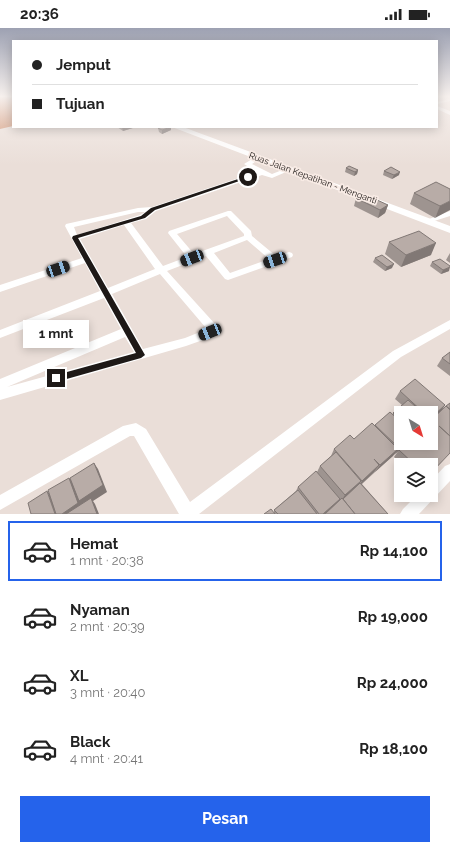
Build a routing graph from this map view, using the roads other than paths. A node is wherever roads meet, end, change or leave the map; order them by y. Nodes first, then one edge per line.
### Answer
1 (179, 128) edge
2 (259, 157) junction
3 (290, 169) junction
4 (262, 173) junction
5 (153, 209) junction
6 (450, 213) edge
7 (428, 221) junction
8 (126, 222) junction
9 (450, 230) edge
10 (248, 237) junction
11 (75, 238) junction
12 (208, 252) junction
13 (289, 256) dead end
14 (192, 258) junction
15 (87, 259) junction
16 (275, 260) junction
17 (161, 270) junction
18 (0, 289) edge
19 (106, 293) junction
20 (450, 324) edge
21 (128, 331) junction
22 (0, 334) edge
23 (141, 355) junction
24 (0, 384) edge
25 (0, 394) edge
26 (450, 471) edge
27 (438, 484) edge
28 (420, 502) edge
29 (0, 503) edge
30 (188, 514) edge
31 (408, 514) edge

1 - 2 main road, Ruas Jalan Kepatihan - Menganti
2 - 3 main road, Ruas Jalan Kepatihan - Menganti
2 - 4 street
3 - 4 street
3 - 7 main road, Ruas Jalan Kepatihan - Menganti
4 - 5 street
5 - 8 street
5 - 11 street
6 - 7 street
7 - 9 main road, Ruas Jalan Kepatihan - Menganti
8 - 11 street
8 - 17 street
10 - 12 street
10 - 14 street
10 - 16 street
11 - 15 street
12 - 14 street
12 - 16 street
13 - 16 street
14 - 17 street
15 - 18 street
15 - 19 street
17 - 19 street
17 - 23 street
19 - 21 street
19 - 22 street
20 - 30 street
21 - 23 street
21 - 24 street
23 - 25 street
26 - 27 street
28 - 31 street
29 - 30 street

